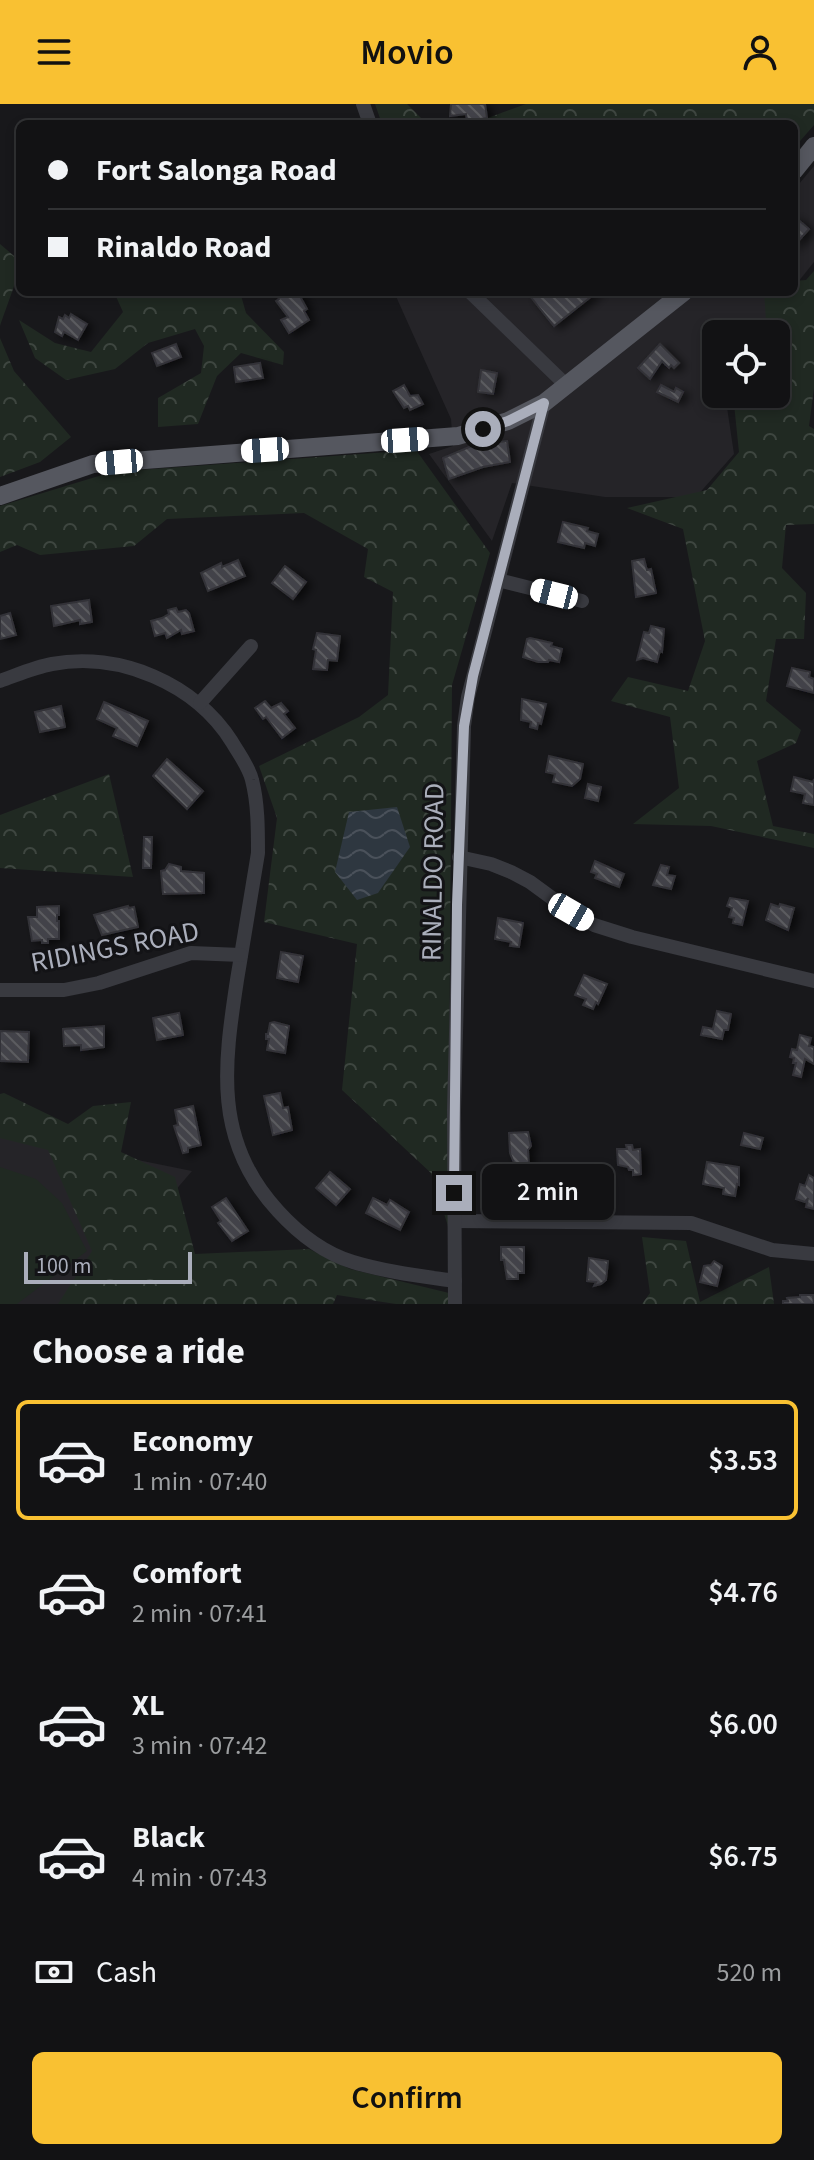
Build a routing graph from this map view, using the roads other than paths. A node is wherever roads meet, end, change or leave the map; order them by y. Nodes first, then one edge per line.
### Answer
1 (814, 146) edge
2 (798, 166) edge
3 (474, 296) edge
4 (679, 296) edge
5 (565, 384) junction
6 (544, 403) junction
7 (0, 496) edge
8 (498, 580) junction
9 (582, 601) dead end
10 (251, 646) dead end
11 (0, 681) edge
12 (200, 703) junction
13 (459, 857) junction
14 (241, 955) junction
15 (814, 981) edge
16 (0, 990) edge
17 (455, 1221) junction
18 (814, 1254) edge
19 (455, 1281) junction
20 (455, 1304) edge

1 - 2 main road
3 - 5 street
4 - 5 main road
5 - 6 main road
6 - 7 main road
6 - 8 street, RINALDO ROAD
8 - 9 street
8 - 13 street, RINALDO ROAD
10 - 12 street
11 - 12 street
12 - 14 street
13 - 15 street
13 - 17 street, RINALDO ROAD
14 - 16 street, RIDINGS ROAD
14 - 19 street
17 - 18 street
17 - 19 street, RINALDO ROAD
19 - 20 street, RINALDO ROAD

